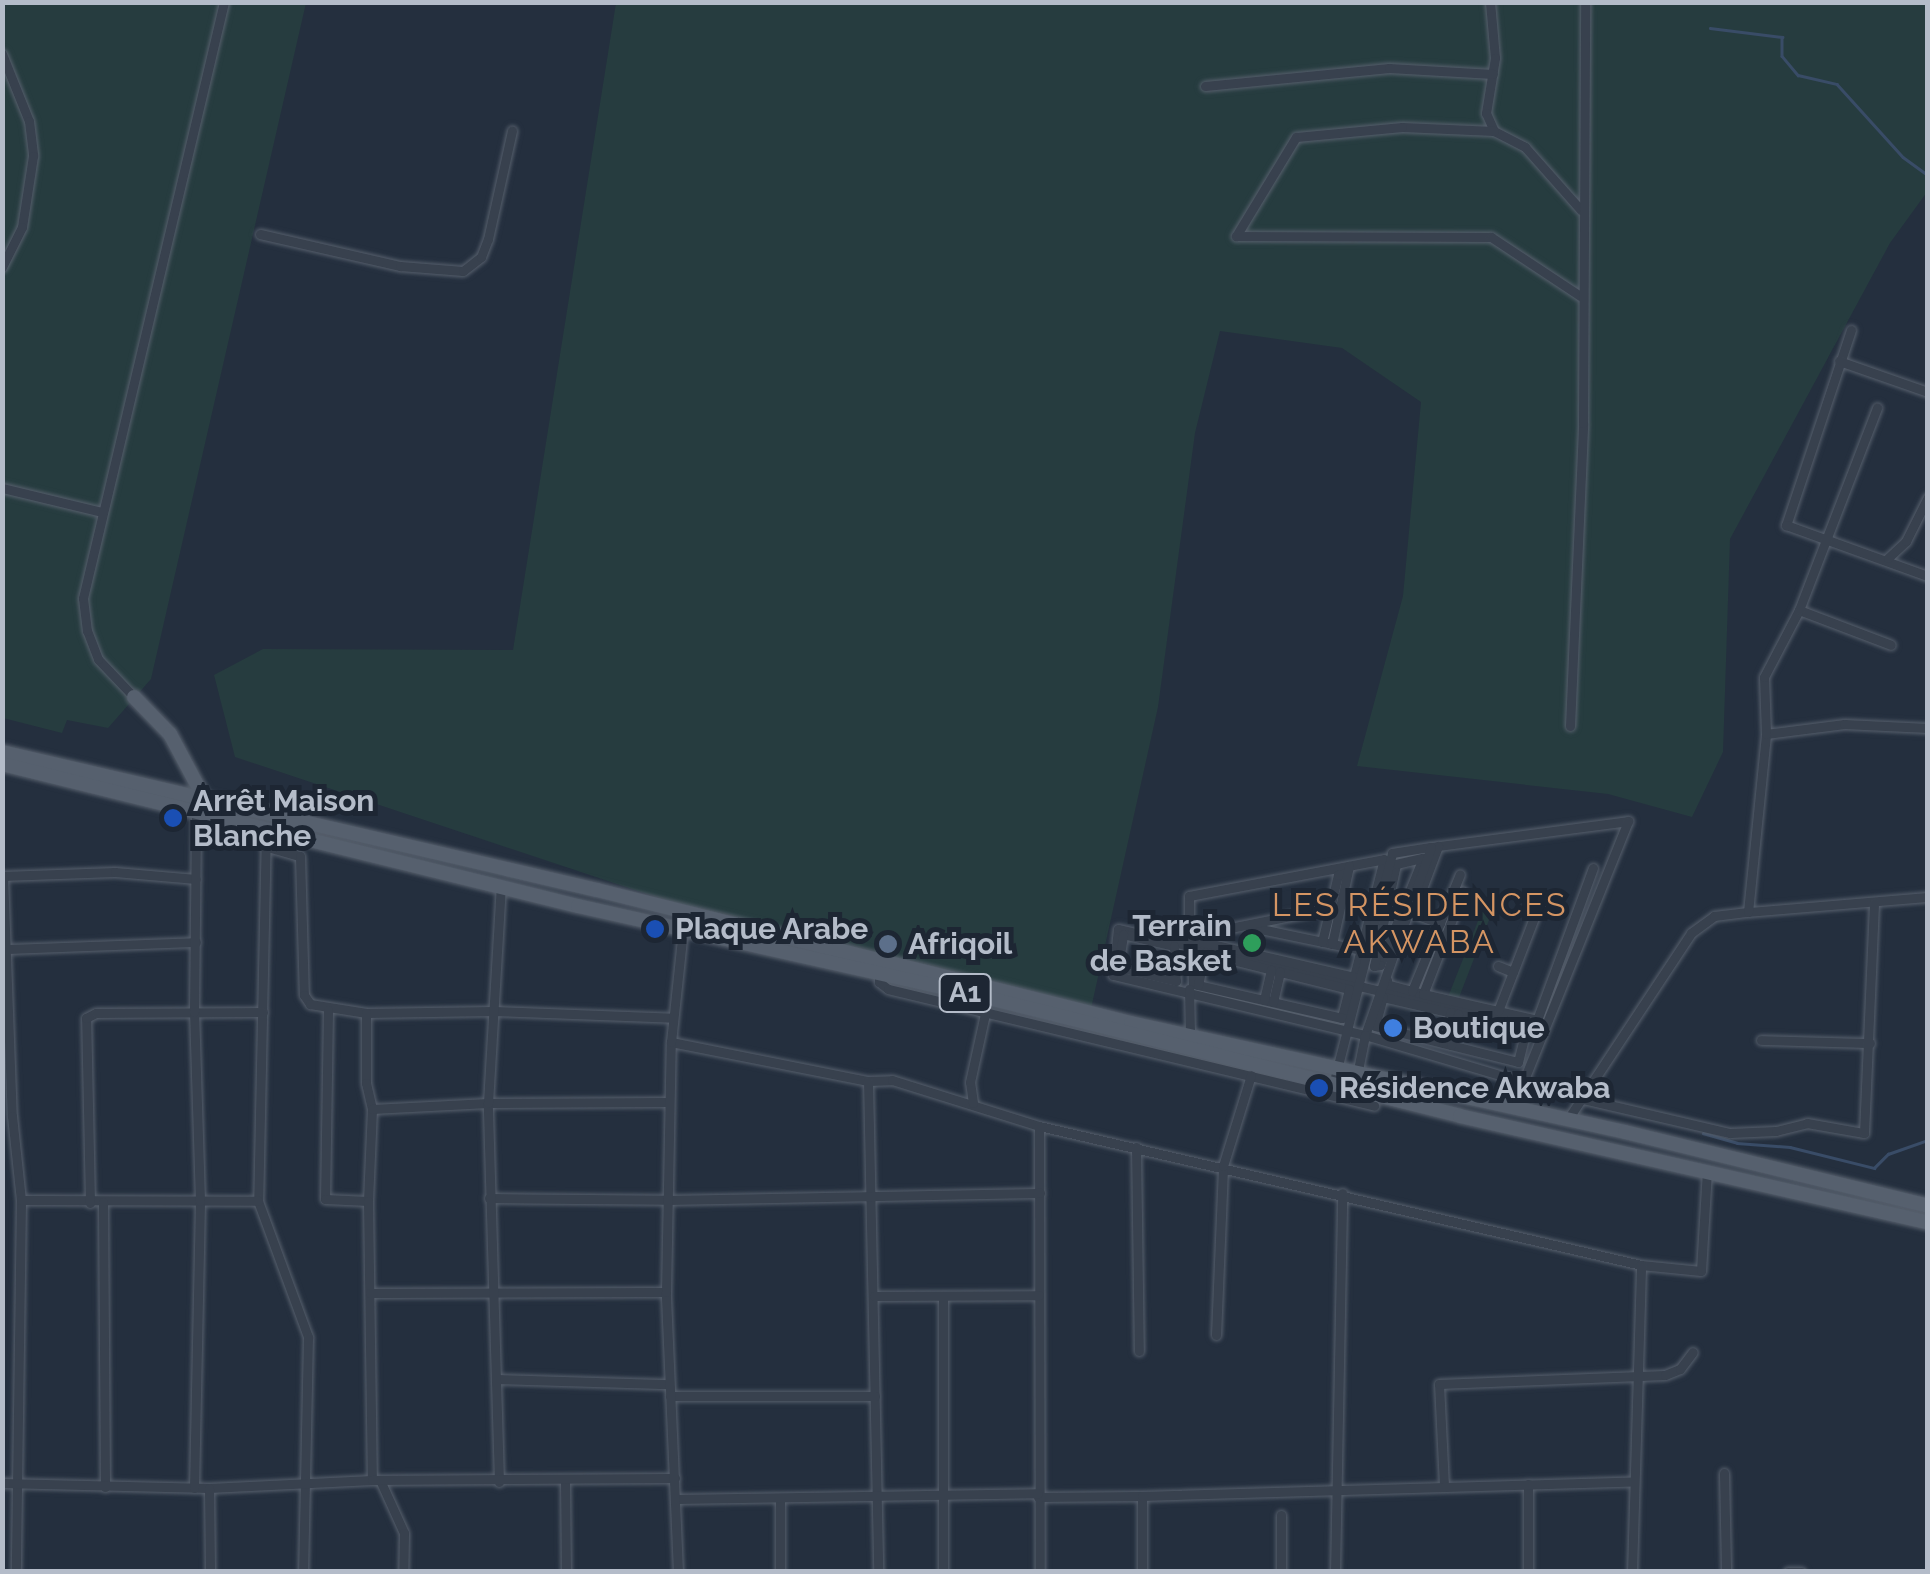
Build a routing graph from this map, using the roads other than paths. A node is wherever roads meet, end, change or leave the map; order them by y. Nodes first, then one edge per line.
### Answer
1 (224, 2) edge
2 (1490, 2) edge
3 (1585, 2) edge
4 (2, 54) edge
5 (1493, 74) junction
6 (1205, 86) dead end
7 (512, 132) dead end
8 (1494, 132) junction
9 (1581, 210) junction
10 (260, 234) dead end
11 (2, 267) edge
12 (1580, 296) junction
13 (1851, 330) dead end
14 (1839, 360) junction
15 (1928, 392) edge
16 (1877, 408) dead end
17 (2, 488) edge
18 (1928, 497) edge
19 (102, 512) junction
20 (1829, 537) junction
21 (1888, 558) junction
22 (1928, 576) edge
23 (1799, 610) junction
24 (1890, 645) dead end
25 (134, 697) joint
26 (1570, 726) dead end
27 (1928, 728) edge
28 (1766, 734) junction
29 (2, 752) edge
30 (2, 764) edge
31 (200, 804) junction
32 (266, 828) junction
33 (264, 846) junction
34 (1434, 846) junction
35 (1392, 854) junction
36 (1423, 858) joint
37 (1593, 868) dead end
38 (1348, 869) junction
39 (1460, 874) dead end
40 (3, 876) edge
41 (196, 879) junction
42 (501, 886) junction
43 (1463, 891) dead end
44 (1928, 896) edge
45 (1874, 902) junction
46 (1538, 905) dead end
47 (1330, 908) junction
48 (1748, 912) junction
49 (1412, 913) junction
50 (1440, 923) junction
51 (1243, 926) junction
52 (683, 929) junction
53 (1270, 931) junction
54 (1188, 940) junction
55 (196, 942) junction
56 (1327, 943) junction
57 (1174, 946) joint
58 (6, 949) junction
59 (1360, 950) junction
60 (1506, 950) dead end
61 (1265, 956) junction
62 (1519, 964) junction
63 (1498, 966) dead end
64 (1276, 971) junction
65 (878, 973) junction
66 (1360, 984) junction
67 (1193, 989) junction
68 (1381, 990) junction
69 (1417, 992) junction
70 (1269, 1001) junction
71 (328, 1010) junction
72 (494, 1010) junction
73 (1498, 1011) junction
74 (194, 1012) junction
75 (263, 1012) junction
76 (366, 1012) junction
77 (1455, 1013) junction
78 (985, 1014) junction
79 (673, 1018) junction
80 (1528, 1026) dead end
81 (6, 1031) edge
82 (1348, 1031) junction
83 (1190, 1033) junction
84 (1365, 1035) junction
85 (1762, 1040) dead end
86 (670, 1042) junction
87 (1870, 1042) junction
88 (1447, 1044) junction
89 (1338, 1066) junction
90 (1358, 1072) junction
91 (1252, 1075) junction
92 (868, 1081) junction
93 (1333, 1085) junction
94 (1354, 1090) junction
95 (1580, 1098) junction
96 (488, 1102) junction
97 (668, 1102) junction
98 (973, 1103) junction
99 (1374, 1106) dead end
100 (372, 1110) junction
101 (12, 1116) junction
102 (1568, 1119) junction
103 (2, 1126) edge
104 (1040, 1126) junction
105 (1136, 1147) junction
106 (1224, 1166) junction
107 (1707, 1171) junction
108 (1040, 1193) junction
109 (1342, 1194) junction
110 (489, 1198) junction
111 (870, 1198) junction
112 (21, 1200) junction
113 (667, 1200) junction
114 (200, 1201) junction
115 (258, 1201) junction
116 (368, 1201) junction
117 (103, 1202) junction
118 (90, 1203) junction
119 (1928, 1206) edge
120 (1928, 1222) edge
121 (1641, 1265) junction
122 (494, 1291) junction
123 (666, 1292) junction
124 (370, 1293) junction
125 (1039, 1295) junction
126 (874, 1296) junction
127 (943, 1296) junction
128 (1216, 1335) dead end
129 (1139, 1351) dead end
130 (1694, 1352) dead end
131 (1635, 1376) junction
132 (496, 1379) junction
133 (670, 1384) junction
134 (670, 1396) junction
135 (874, 1396) junction
136 (1724, 1474) dead end
137 (675, 1478) junction
138 (376, 1480) junction
139 (565, 1481) junction
140 (1633, 1481) junction
141 (2, 1482) edge
142 (17, 1482) junction
143 (498, 1482) junction
144 (304, 1483) junction
145 (1528, 1484) junction
146 (1444, 1486) junction
147 (105, 1487) junction
148 (194, 1488) junction
149 (208, 1488) junction
150 (1333, 1490) junction
151 (943, 1495) junction
152 (1038, 1495) junction
153 (879, 1496) junction
154 (1142, 1496) junction
155 (780, 1498) junction
156 (676, 1499) junction
157 (1281, 1516) dead end
158 (16, 1572) edge
159 (210, 1572) edge
160 (302, 1572) edge
161 (403, 1572) edge
162 (566, 1572) edge
163 (678, 1572) edge
164 (780, 1572) edge
165 (878, 1572) edge
166 (943, 1572) edge
167 (1040, 1572) edge
168 (1142, 1572) edge
169 (1281, 1572) edge
170 (1334, 1572) edge
171 (1528, 1572) edge
172 (1632, 1572) edge
173 (1726, 1572) edge
174 (1788, 1572) edge
175 (1802, 1572) edge

1 - 19 street
2 - 5 street
3 - 9 street
4 - 11 street
5 - 6 street
5 - 8 street
7 - 10 street
8 - 9 street
8 - 12 street
9 - 12 street
12 - 26 street
13 - 14 street
14 - 15 street
14 - 20 street
16 - 20 street
17 - 19 street
18 - 21 street
19 - 25 street
20 - 21 street
20 - 23 street
21 - 22 street
23 - 24 street
23 - 28 street
25 - 31 main road
27 - 28 street
28 - 48 street
29 - 31 main road, A1
30 - 31 main road, A1
31 - 32 main road, A1
31 - 41 street
31 - 83 main road, A1
32 - 33 street
32 - 42 main road, A1
33 - 71 street
33 - 75 street
34 - 35 street
34 - 49 street
34 - 68 street
34 - 84 street
35 - 54 street
35 - 66 street
36 - 36 street
37 - 73 street
38 - 47 street
38 - 54 street
38 - 56 street
38 - 59 street
39 - 50 street
40 - 41 street
40 - 58 street
41 - 55 street
42 - 52 main road, A1
42 - 72 street
43 - 69 street
44 - 45 street
45 - 48 street
45 - 87 street
46 - 62 street
47 - 51 street
47 - 56 street
48 - 95 street
49 - 50 street
49 - 69 street
50 - 69 street
51 - 53 street
51 - 54 street
52 - 65 main road, A1
52 - 79 street
53 - 56 street
53 - 61 street
54 - 61 street
54 - 66 street
54 - 67 street
54 - 67 street
55 - 58 street
55 - 74 street
56 - 59 street
57 - 57 street
58 - 81 street
59 - 61 street
60 - 62 street
62 - 63 street
62 - 73 street
64 - 67 street
64 - 70 street
64 - 70 street
65 - 78 street
65 - 93 main road, A1
66 - 68 street
66 - 82 street
67 - 70 street
67 - 82 street
67 - 83 street
68 - 80 street
68 - 84 street
69 - 73 street
71 - 76 street
71 - 116 street
72 - 76 street
72 - 79 street
72 - 96 street
74 - 75 street
74 - 114 street
74 - 118 street
75 - 115 street
76 - 100 street
77 - 88 street
77 - 88 street
77 - 88 street
78 - 91 street
78 - 98 street
79 - 86 street
81 - 101 street
82 - 84 street
82 - 89 street
83 - 89 main road, A1
84 - 90 street
85 - 87 street
86 - 92 street
86 - 97 street
87 - 95 street
89 - 90 main road, A1
89 - 93 street
90 - 94 street
90 - 102 main road, A1
91 - 99 street
91 - 106 street
92 - 98 street
92 - 111 street
93 - 94 main road, A1
94 - 107 main road, A1
95 - 102 street
96 - 97 street
96 - 100 street
96 - 110 street
97 - 113 street
98 - 104 street
100 - 116 street
101 - 103 street
101 - 112 street
102 - 119 main road, A1
104 - 105 street
104 - 108 street
105 - 106 street
105 - 129 street
106 - 109 street
106 - 128 street
107 - 120 main road, A1
107 - 121 street
108 - 111 street
108 - 125 street
109 - 121 street
109 - 150 street
110 - 113 street
110 - 122 street
111 - 113 street
111 - 126 street
112 - 118 street
112 - 142 street
113 - 123 street
114 - 115 street
114 - 117 street
114 - 148 street
115 - 144 street
116 - 124 street
117 - 118 street
117 - 147 street
121 - 131 street
122 - 123 street
122 - 124 street
122 - 132 street
123 - 133 street
124 - 138 street
125 - 127 street
125 - 152 street
126 - 127 street
126 - 135 street
127 - 151 street
130 - 131 street
131 - 140 street
131 - 146 street
132 - 133 street
132 - 143 street
133 - 134 street
134 - 135 street
134 - 137 street
135 - 153 street
136 - 173 street
137 - 139 street
137 - 156 street
138 - 143 street
138 - 144 street
138 - 161 street
139 - 143 street
139 - 162 street
140 - 145 street
140 - 172 street
141 - 142 street
142 - 147 street
142 - 158 street
144 - 149 street
144 - 160 street
145 - 146 street
145 - 171 street
146 - 150 street
147 - 148 street
148 - 149 street
149 - 159 street
150 - 154 street
150 - 170 street
151 - 152 street
151 - 153 street
151 - 166 street
152 - 154 street
152 - 167 street
153 - 155 street
153 - 165 street
154 - 168 street
155 - 156 street
155 - 164 street
156 - 163 street
157 - 169 street
174 - 175 street

